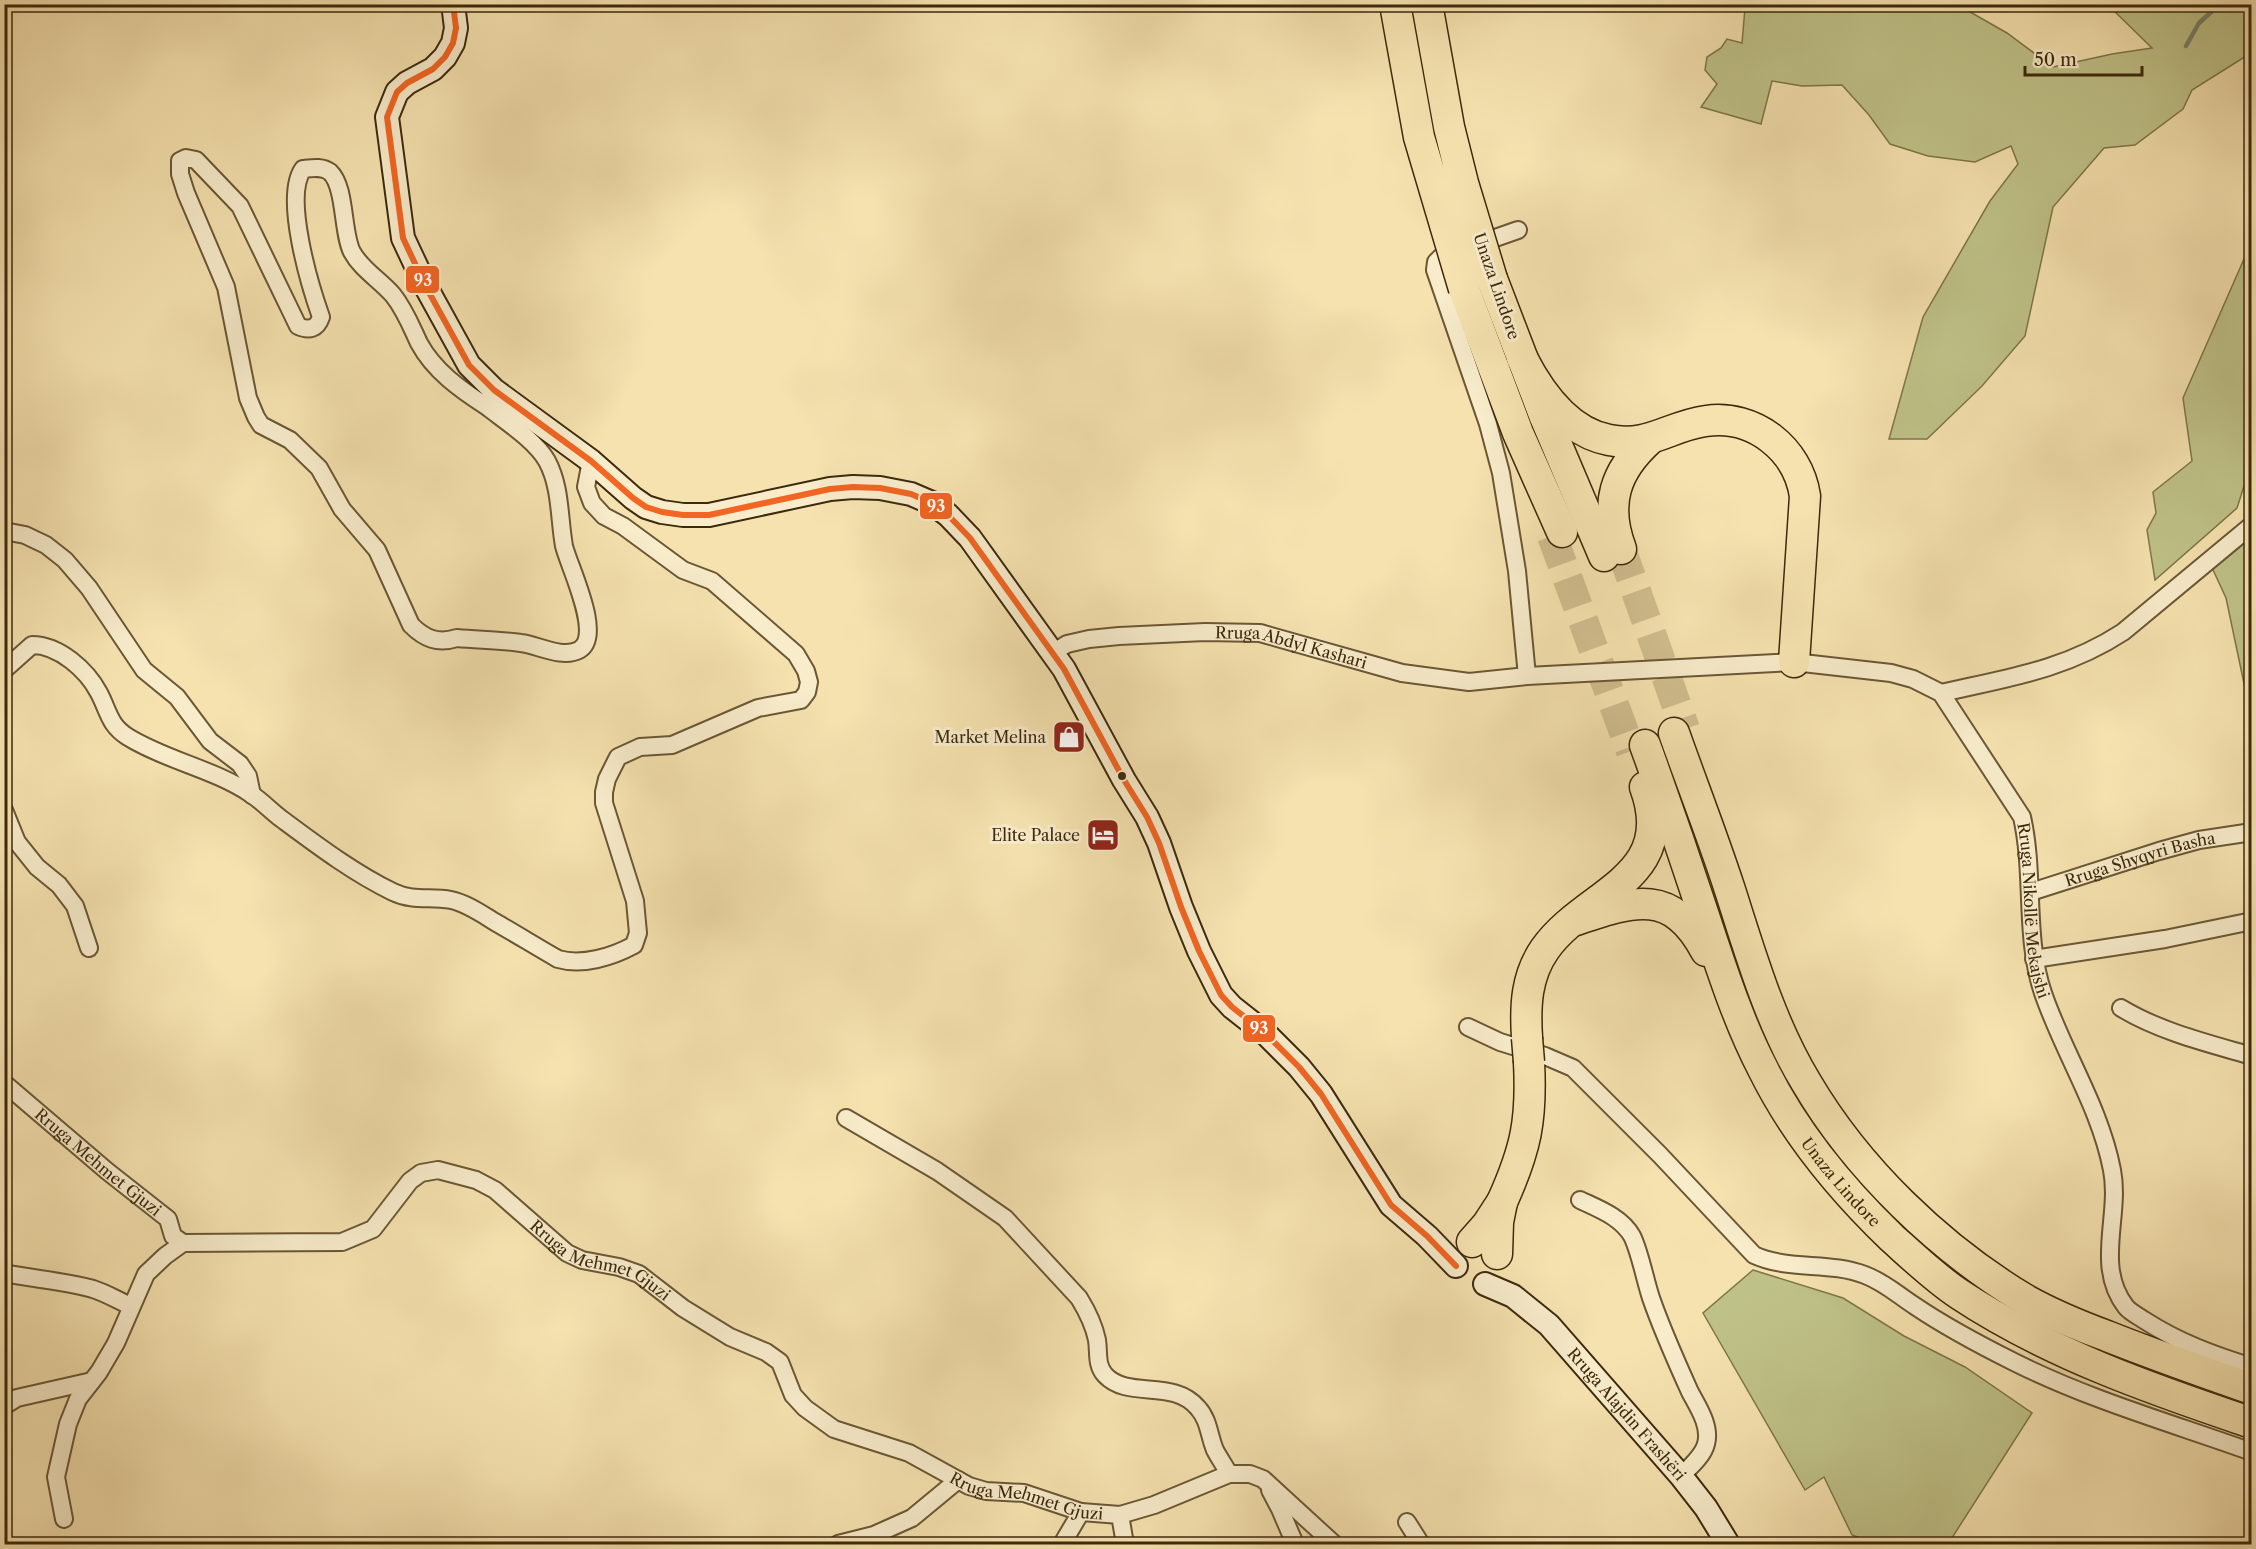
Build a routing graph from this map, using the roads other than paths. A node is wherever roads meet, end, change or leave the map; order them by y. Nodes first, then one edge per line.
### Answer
1 (453, 4) edge
2 (1395, 4) edge
3 (1427, 4) edge
4 (1518, 230) dead end
5 (1522, 358) junction
6 (490, 398) junction
7 (1649, 440) junction
8 (591, 461) junction
9 (2252, 525) edge
10 (4, 531) edge
11 (1557, 534) tunnel mouth
12 (1054, 652) junction
13 (1794, 662) junction
14 (4, 670) edge
15 (1527, 676) junction
16 (1941, 693) junction
17 (1679, 731) tunnel mouth
18 (252, 795) junction
19 (4, 810) edge
20 (2252, 832) edge
21 (2031, 892) junction
22 (1575, 920) junction
23 (2252, 921) edge
24 (89, 948) dead end
25 (2034, 959) junction
26 (2121, 1008) dead end
27 (1468, 1028) dead end
28 (2252, 1056) edge
29 (4, 1083) edge
30 (846, 1118) dead end
31 (1580, 1200) dead end
32 (183, 1243) junction
33 (1478, 1261) junction
34 (4, 1273) edge
35 (1956, 1292) junction
36 (131, 1306) junction
37 (2252, 1367) edge
38 (92, 1381) junction
39 (2252, 1389) edge
40 (4, 1406) edge
41 (2252, 1423) edge
42 (2252, 1452) edge
43 (1229, 1474) junction
44 (1681, 1476) junction
45 (1263, 1479) junction
46 (958, 1480) junction
47 (1081, 1512) junction
48 (1120, 1515) junction
49 (64, 1519) dead end
50 (1407, 1522) dead end
51 (838, 1545) edge
52 (1062, 1545) edge
53 (1125, 1545) edge
54 (1295, 1545) edge
55 (1334, 1545) edge
56 (1421, 1545) edge
57 (1728, 1545) edge

1 - 6 main road, Rruga Alajdin Frashëri
2 - 11 highway, Unaza Lindore, bridge
3 - 5 highway, Unaza Lindore, bridge
4 - 15 street
5 - 7 highway
5 - 7 highway, Unaza Lindore
6 - 6 street
6 - 8 main road, Rruga Alajdin Frashëri
7 - 13 highway
8 - 12 main road, Rruga Alajdin Frashëri
8 - 18 street
9 - 16 street
10 - 18 street
12 - 15 street, Rruga Abdyl Kashari
12 - 33 main road, Rruga Alajdin Frashëri
13 - 15 street
13 - 16 street
14 - 18 street
16 - 21 street, Rruga Nikollë Mekajshi
17 - 39 highway, Unaza Lindore
19 - 24 street
20 - 21 street, Rruga Shyqyri Basha
21 - 25 street, Rruga Nikollë Mekajshi
22 - 33 highway
22 - 35 highway
22 - 35 highway, Unaza Lindore
23 - 25 street
25 - 37 street, Rruga Nikollë Mekajshi
26 - 28 street
27 - 42 street
29 - 32 street, Rruga Mehmet Gjuzi
30 - 43 street
31 - 44 street
32 - 36 street
32 - 46 street, Rruga Mehmet Gjuzi
33 - 44 main road, Rruga Alajdin Frashëri
34 - 36 street
35 - 41 highway, Unaza Lindore
36 - 38 street
38 - 40 street
38 - 49 street
43 - 45 street, Rruga Mehmet Gjuzi
43 - 48 street, Rruga Mehmet Gjuzi
44 - 57 main road, Rruga Alajdin Frashëri
45 - 54 street
45 - 55 street
46 - 47 street, Rruga Mehmet Gjuzi
46 - 51 street
47 - 48 street, Rruga Mehmet Gjuzi
47 - 52 street
48 - 53 street
50 - 56 street

